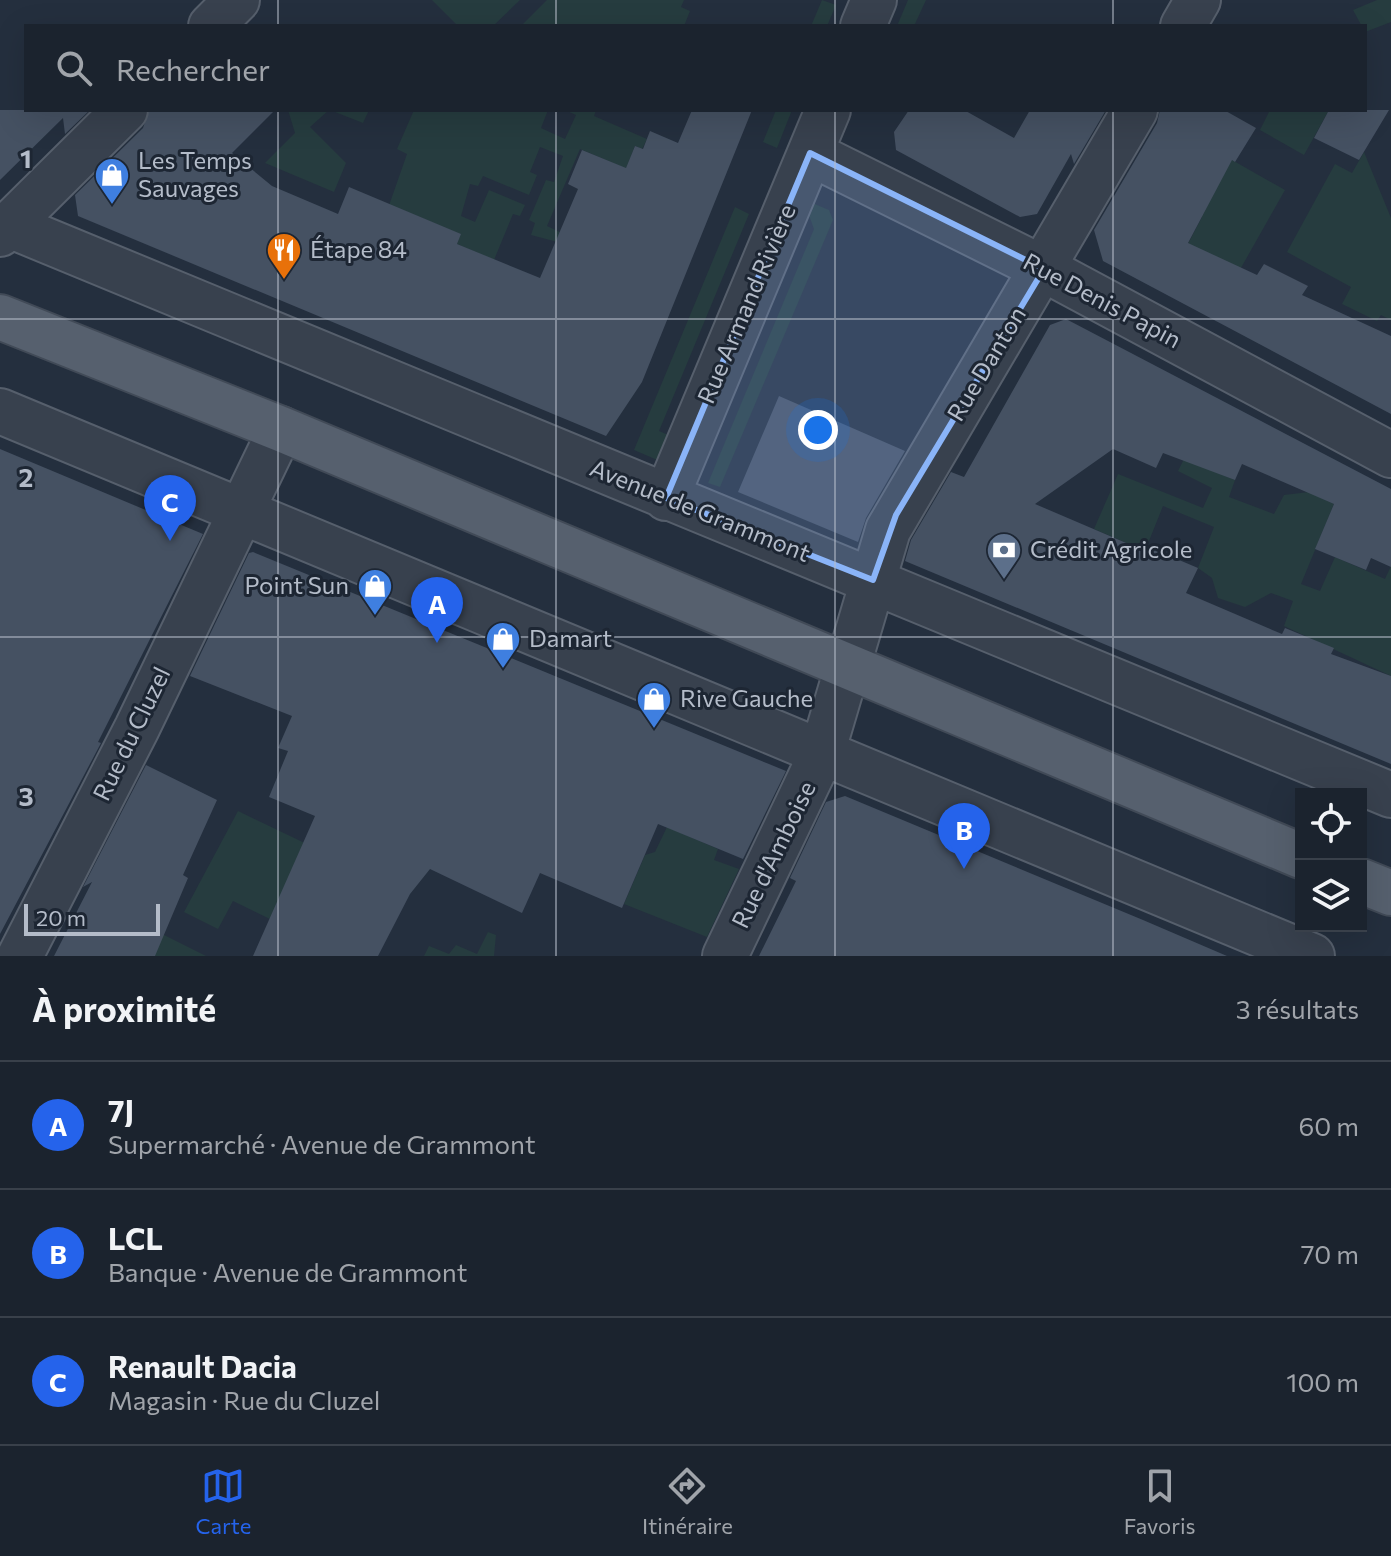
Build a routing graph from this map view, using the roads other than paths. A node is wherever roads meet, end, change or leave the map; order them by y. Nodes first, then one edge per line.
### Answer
1 (237, 0) edge
2 (874, 0) edge
3 (1198, 0) edge
4 (213, 24) edge
5 (864, 24) edge
6 (1184, 24) edge
7 (123, 112) edge
8 (827, 112) edge
9 (1134, 112) edge
10 (810, 153) junction
11 (4, 230) edge
12 (1044, 269) junction
13 (0, 317) edge
14 (0, 411) edge
15 (281, 429) junction
16 (1391, 455) edge
17 (666, 498) junction
18 (241, 511) junction
19 (873, 580) junction
20 (848, 668) junction
21 (822, 753) junction
22 (1391, 795) edge
23 (1295, 854) edge
24 (1367, 883) edge
25 (1391, 893) edge
26 (20, 956) edge
27 (725, 956) edge
28 (1312, 956) edge

1 - 4 street
2 - 5 street
3 - 6 street
7 - 11 street
8 - 10 street, Rue Armand Rivière
9 - 12 street, Rue Danton
10 - 12 street, Rue Denis Papin
10 - 17 street, Rue Armand Rivière
11 - 17 street, Avenue de Grammont
12 - 16 street, Rue Denis Papin
12 - 19 street, Rue Danton
13 - 15 main road
14 - 18 street
15 - 18 street, Rue du Cluzel
15 - 20 main road
17 - 19 street, Avenue de Grammont
18 - 21 street
18 - 26 street, Rue du Cluzel
19 - 20 street, Rue Danton
19 - 22 street, Avenue de Grammont
20 - 21 street, Rue d'Amboise
20 - 23 main road
21 - 27 street, Rue d'Amboise
21 - 28 street
24 - 25 main road

